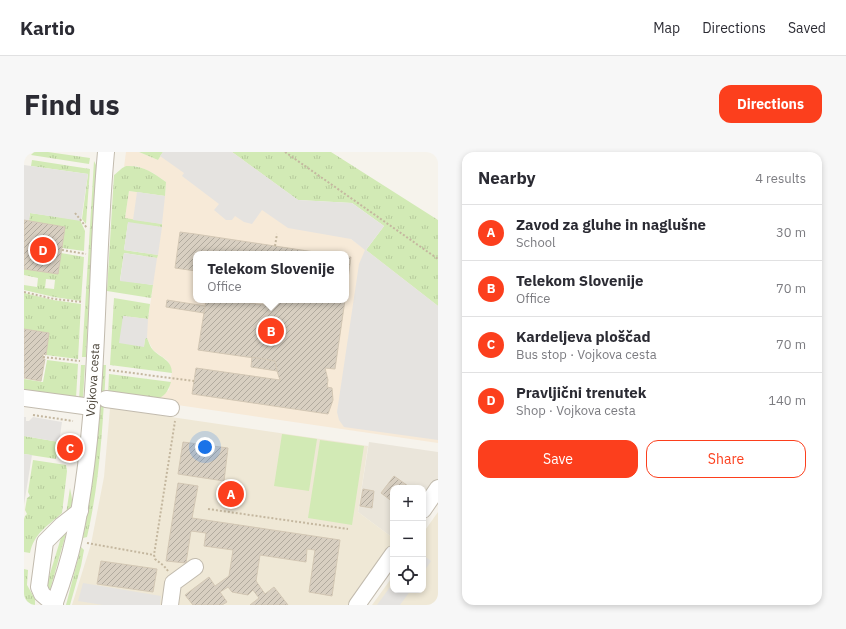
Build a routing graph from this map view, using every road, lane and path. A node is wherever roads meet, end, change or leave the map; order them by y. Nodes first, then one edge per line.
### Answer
1 (104, 152) edge
2 (285, 152) edge
3 (75, 213) dead end
4 (88, 229) dead end
5 (277, 234) dead end
6 (275, 246) dead end
7 (62, 250) dead end
8 (86, 254) dead end
9 (438, 259) edge
10 (24, 292) edge
11 (83, 302) dead end
12 (43, 357) dead end
13 (80, 361) dead end
14 (108, 369) dead end
15 (194, 381) dead end
16 (24, 398) edge
17 (106, 400) dead end
18 (91, 407) junction
19 (173, 413) joint
20 (31, 414) dead end
21 (73, 421) dead end
22 (438, 488) edge
23 (426, 506) edge
24 (208, 510) dead end
25 (80, 511) junction
26 (348, 529) dead end
27 (74, 540) junction
28 (154, 555) junction
29 (391, 557) edge
30 (195, 567) dead end
31 (173, 583) junction
32 (54, 605) edge
33 (170, 605) edge
34 (358, 605) edge

1 - 18 street, Vojkova cesta
2 - 9 path
3 - 4 path
5 - 6 path
7 - 8 path
10 - 11 path
12 - 13 path
14 - 15 path
16 - 18 street
17 - 19 street
18 - 25 street, Vojkova cesta
19 - 28 path
20 - 21 path
22 - 23 street
24 - 26 path
25 - 27 street, Vojkova cesta
25 - 32 street
27 - 28 path
27 - 32 street, Vojkova cesta
28 - 31 path
29 - 34 street
30 - 31 street
31 - 33 street

